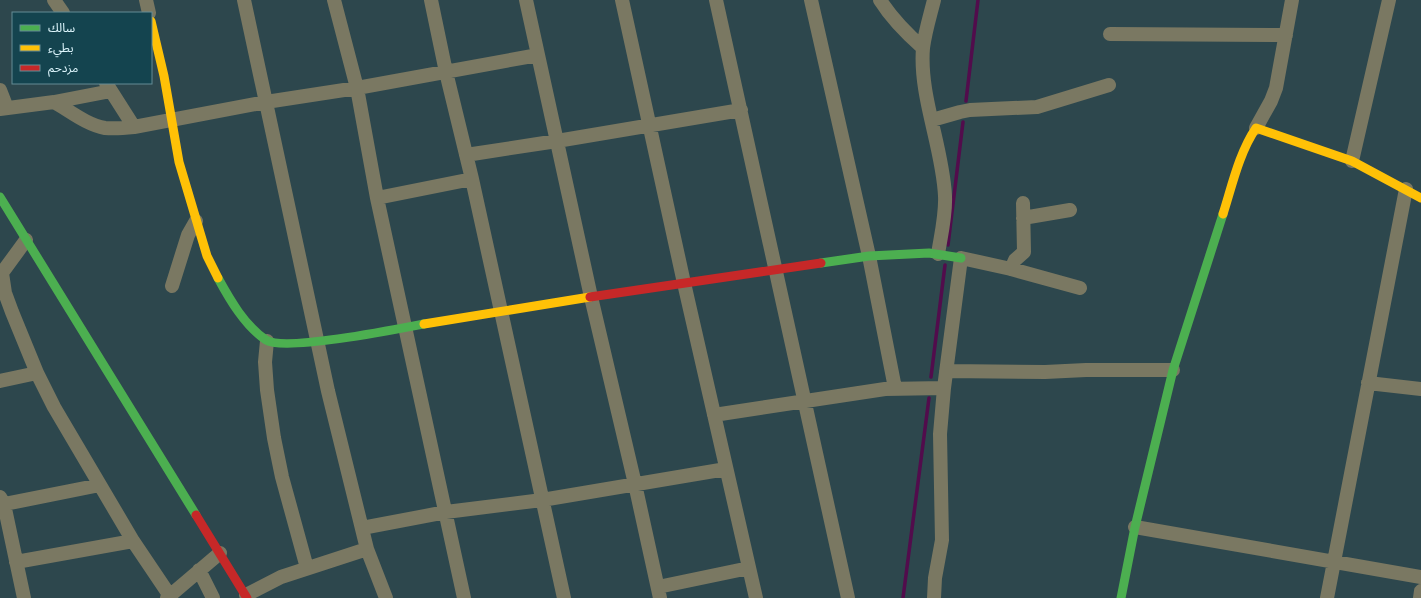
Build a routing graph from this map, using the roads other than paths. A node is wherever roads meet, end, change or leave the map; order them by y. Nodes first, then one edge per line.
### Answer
1 (54, 0) edge
2 (146, 0) edge
3 (244, 0) edge
4 (334, 0) edge
5 (431, 0) edge
6 (526, 0) edge
7 (622, 0) edge
8 (716, 0) edge
9 (811, 0) edge
10 (880, 0) edge
11 (934, 0) edge
12 (1292, 0) edge
13 (1389, 0) edge
14 (61, 12) edge
15 (149, 12) edge
16 (152, 24) edge
17 (1110, 34) dead end
18 (1286, 36) junction
19 (924, 48) junction
20 (538, 55) junction
21 (446, 72) junction
22 (1109, 85) dead end
23 (109, 87) edge
24 (357, 88) junction
25 (0, 90) edge
26 (54, 102) junction
27 (266, 102) junction
28 (3, 109) edge
29 (741, 110) junction
30 (932, 120) junction
31 (172, 121) junction
32 (649, 126) junction
33 (134, 127) junction
34 (1256, 128) junction
35 (557, 142) junction
36 (466, 155) junction
37 (1352, 161) junction
38 (472, 179) junction
39 (1406, 189) junction
40 (0, 197) edge
41 (377, 198) junction
42 (1421, 198) edge
43 (1023, 203) dead end
44 (1070, 210) dead end
45 (1023, 218) junction
46 (196, 222) junction
47 (26, 240) junction
48 (938, 254) junction
49 (869, 256) junction
50 (961, 258) junction
51 (776, 269) junction
52 (1012, 269) junction
53 (1, 273) edge
54 (684, 283) junction
55 (172, 286) dead end
56 (1080, 288) dead end
57 (591, 296) junction
58 (501, 311) junction
59 (406, 327) junction
60 (267, 341) junction
61 (317, 342) junction
62 (1173, 370) junction
63 (946, 371) junction
64 (37, 373) junction
65 (0, 381) edge
66 (1368, 383) junction
67 (895, 388) junction
68 (944, 388) junction
69 (1421, 389) edge
70 (804, 402) junction
71 (714, 415) junction
72 (726, 469) junction
73 (635, 484) junction
74 (100, 486) junction
75 (542, 500) junction
76 (1, 502) edge
77 (446, 512) junction
78 (1135, 527) junction
79 (362, 528) junction
80 (133, 541) junction
81 (367, 549) junction
82 (220, 553) junction
83 (16, 562) junction
84 (1333, 562) junction
85 (307, 568) junction
86 (749, 568) junction
87 (199, 570) junction
88 (1421, 578) edge
89 (1421, 591) edge
90 (659, 593) edge
91 (168, 597) edge
92 (246, 597) edge
93 (24, 598) edge
94 (213, 598) edge
95 (386, 598) edge
96 (464, 598) edge
97 (564, 598) edge
98 (756, 598) edge
99 (848, 598) edge
100 (934, 598) edge
101 (1121, 598) edge
102 (1327, 598) edge
103 (1420, 598) edge

1 - 14 street
2 - 15 street
3 - 27 street
4 - 24 street
5 - 21 street
6 - 20 street
7 - 32 street
8 - 29 street
9 - 49 street
10 - 19 street
11 - 19 street
12 - 18 street
13 - 37 street
16 - 31 main road
17 - 18 street
18 - 34 street
19 - 30 street
20 - 21 street
20 - 35 street
21 - 24 street
21 - 36 street
22 - 30 street
23 - 26 street
23 - 33 street
24 - 27 street
24 - 41 street
25 - 28 street
26 - 28 street
26 - 33 street
27 - 31 street
27 - 61 street
29 - 32 street
29 - 51 street
30 - 48 street
31 - 33 street
31 - 46 main road
32 - 35 street
32 - 54 street
34 - 37 main road
34 - 62 main road
35 - 36 street
35 - 57 street
36 - 38 street
37 - 39 main road
38 - 41 street
38 - 58 street
39 - 42 main road
39 - 66 street
40 - 47 main road
41 - 59 street
43 - 45 street
44 - 45 street
45 - 52 street
46 - 55 street
46 - 60 main road
47 - 53 street
47 - 82 main road
48 - 49 main road
48 - 50 main road
49 - 51 main road
49 - 67 street
50 - 52 street
50 - 63 street
51 - 54 main road
51 - 70 street
52 - 56 street
53 - 64 street
54 - 57 main road
54 - 71 street
57 - 58 main road
57 - 73 street
58 - 59 main road
58 - 75 street
59 - 61 main road
59 - 77 street
60 - 61 main road
60 - 85 street
61 - 79 street
62 - 63 street
62 - 78 main road
63 - 68 street
64 - 65 street
64 - 74 street
66 - 69 street
66 - 84 street
67 - 68 street
67 - 70 street
68 - 100 street
70 - 71 street
70 - 99 street
71 - 72 street
72 - 73 street
72 - 86 street
73 - 75 street
73 - 90 street
74 - 76 street
74 - 80 street
75 - 77 street
75 - 97 street
76 - 83 street
77 - 79 street
77 - 96 street
78 - 84 street
78 - 101 main road
79 - 81 street
80 - 83 street
80 - 91 street
81 - 85 street
81 - 95 street
82 - 87 street
82 - 92 main road
83 - 93 street
84 - 88 street
84 - 102 street
85 - 92 street
86 - 90 street
86 - 98 street
87 - 91 street
87 - 94 street
89 - 103 street

